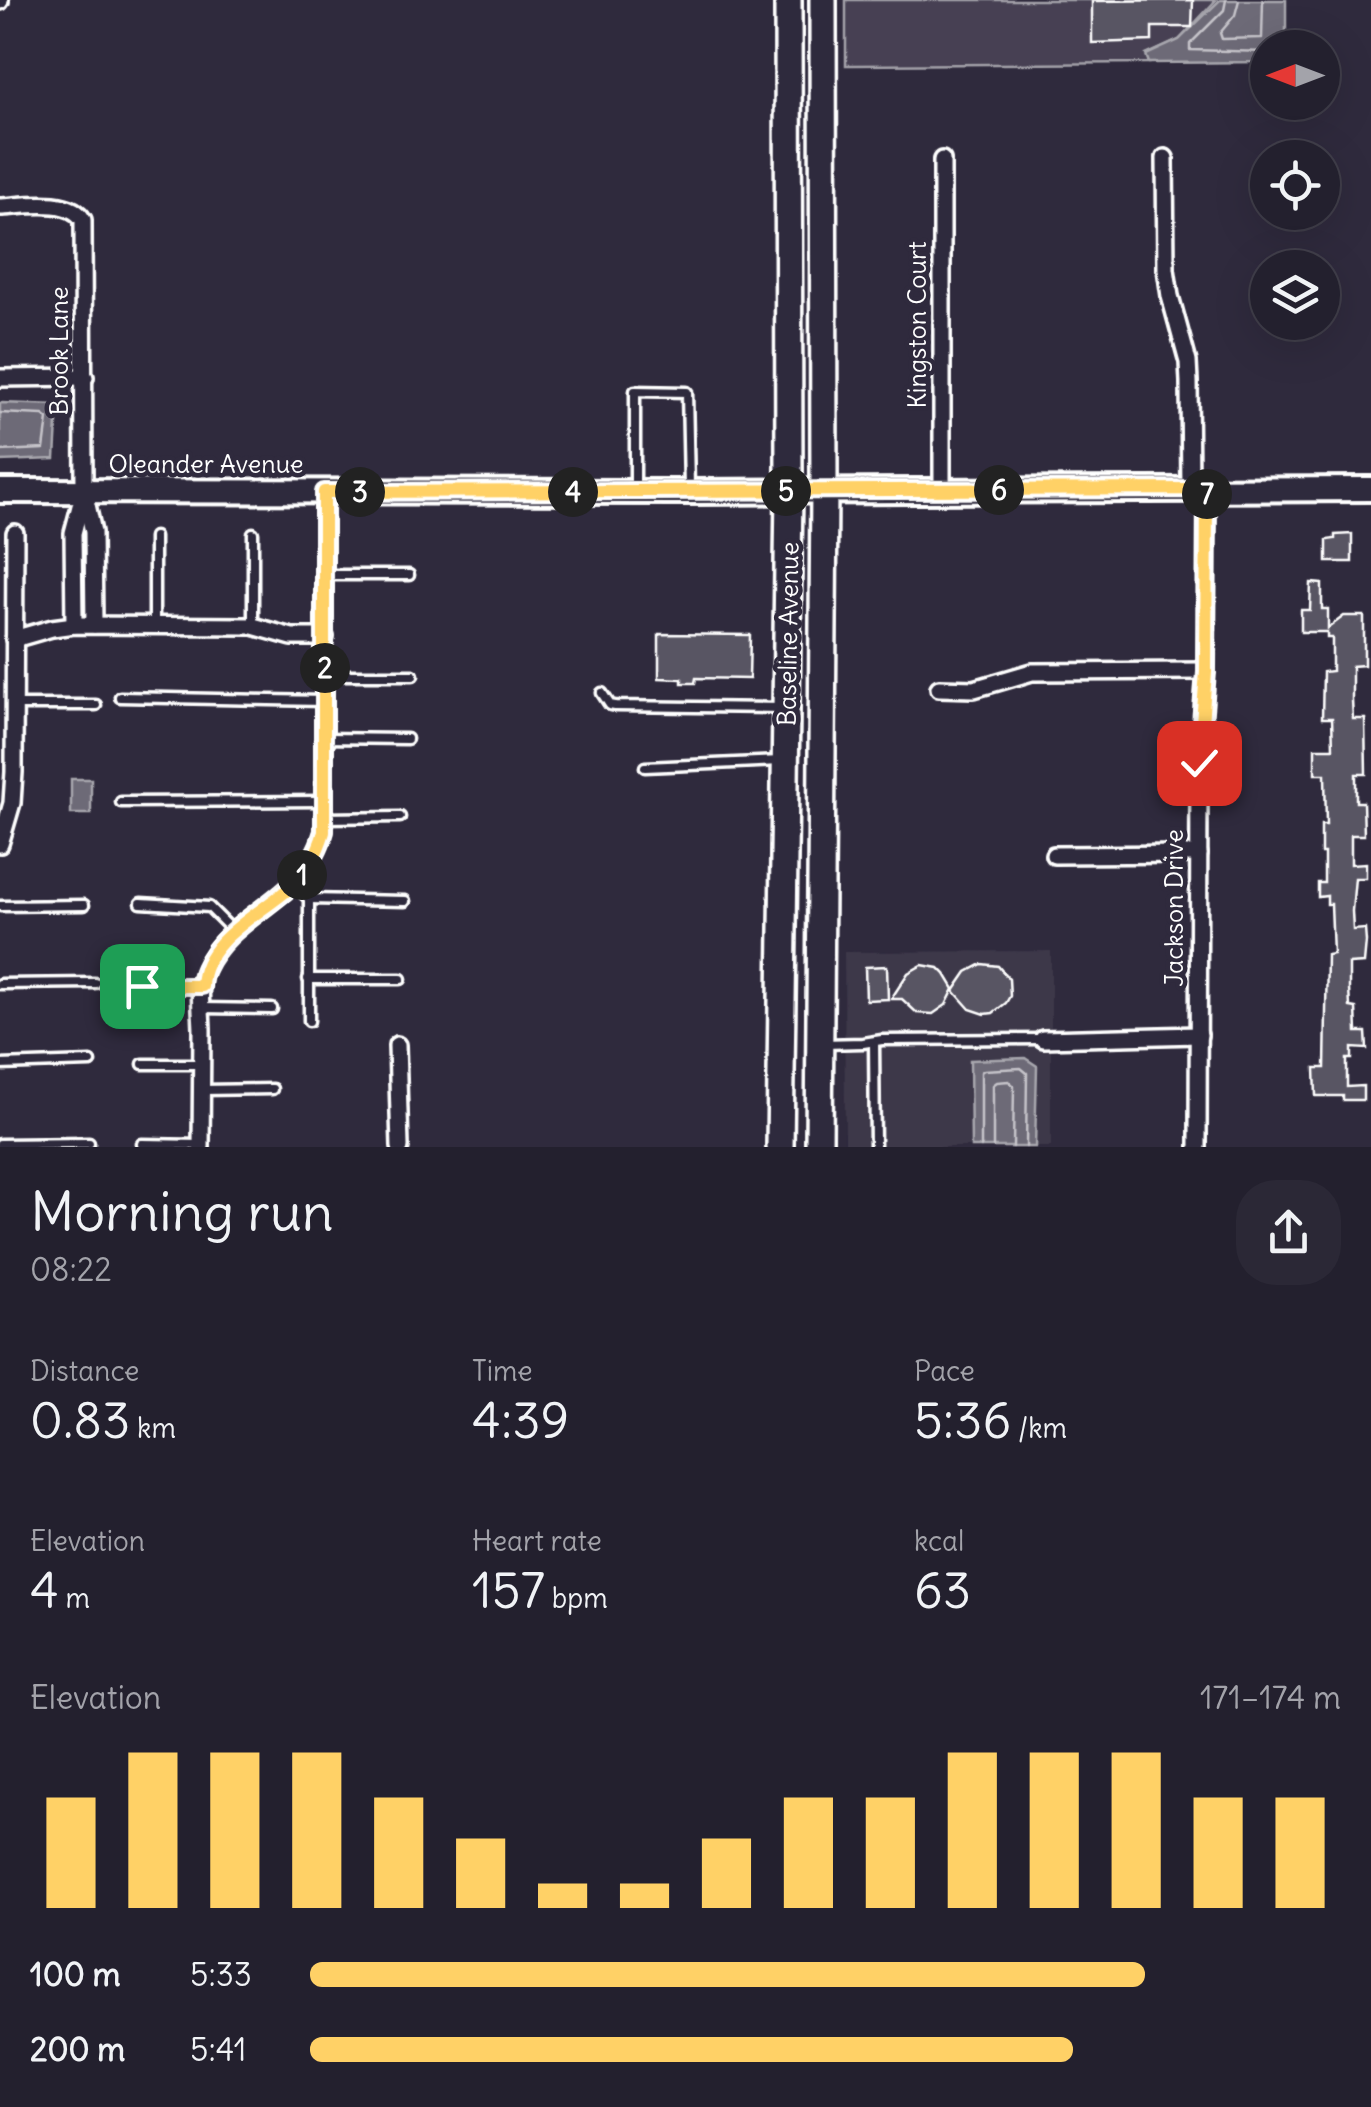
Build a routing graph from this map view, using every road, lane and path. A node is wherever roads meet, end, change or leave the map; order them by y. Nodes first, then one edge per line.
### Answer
1 (788, 0) edge
2 (823, 0) edge
3 (1165, 158) dead end
4 (942, 160) dead end
5 (0, 206) edge
6 (0, 378) edge
7 (85, 378) junction
8 (1371, 488) edge
9 (1198, 489) junction
10 (824, 490) junction
11 (942, 490) junction
12 (789, 491) junction
13 (0, 492) edge
14 (84, 492) junction
15 (324, 492) junction
16 (635, 492) junction
17 (689, 492) junction
18 (15, 533) dead end
19 (253, 533) dead end
20 (154, 537) dead end
21 (94, 560) junction
22 (73, 561) junction
23 (7, 572) edge
24 (324, 575) junction
25 (410, 575) dead end
26 (74, 625) junction
27 (94, 625) junction
28 (154, 625) junction
29 (253, 626) junction
30 (325, 637) junction
31 (14, 639) junction
32 (1206, 672) junction
33 (7, 674) edge
34 (413, 675) dead end
35 (326, 676) junction
36 (939, 688) dead end
37 (602, 693) dead end
38 (120, 697) dead end
39 (324, 701) junction
40 (96, 705) dead end
41 (14, 706) junction
42 (787, 708) junction
43 (324, 738) junction
44 (407, 739) dead end
45 (786, 761) junction
46 (645, 766) dead end
47 (7, 772) edge
48 (121, 802) dead end
49 (324, 809) junction
50 (400, 817) dead end
51 (0, 844) edge
52 (1199, 854) junction
53 (1054, 856) dead end
54 (294, 884) junction
55 (309, 899) junction
56 (405, 901) dead end
57 (142, 904) dead end
58 (84, 905) dead end
59 (0, 906) edge
60 (234, 932) junction
61 (308, 979) junction
62 (401, 979) dead end
63 (0, 984) edge
64 (95, 984) dead end
65 (142, 986) dead end
66 (202, 986) junction
67 (202, 1008) junction
68 (272, 1009) dead end
69 (308, 1020) dead end
70 (1199, 1035) junction
71 (1044, 1038) joint
72 (874, 1042) junction
73 (819, 1044) junction
74 (397, 1046) dead end
75 (91, 1062) dead end
76 (143, 1064) dead end
77 (202, 1064) junction
78 (0, 1065) edge
79 (272, 1089) dead end
80 (202, 1090) junction
81 (90, 1143) dead end
82 (0, 1144) edge
83 (142, 1144) dead end
84 (201, 1146) edge
85 (400, 1147) edge
86 (780, 1147) edge
87 (819, 1147) edge
88 (875, 1147) edge
89 (1198, 1147) edge

1 - 12 main road, Baseline Avenue
2 - 10 main road, Baseline Avenue
3 - 9 street, Jackson Drive
4 - 11 street, Kingston Court
5 - 7 street, Brook Lane
6 - 7 street
7 - 14 street, Brook Lane
8 - 9 street, Oleander Avenue
9 - 11 street, Oleander Avenue
9 - 32 street, Jackson Drive
10 - 11 street, Oleander Avenue
10 - 12 street, Oleander Avenue
10 - 73 main road, Baseline Avenue
12 - 17 street, Oleander Avenue
12 - 42 main road, Baseline Avenue
13 - 14 street, Oleander Avenue
14 - 15 street, Oleander Avenue
14 - 21 street
14 - 22 street
15 - 16 street, Oleander Avenue
15 - 24 street
16 - 17 street, Oleander Avenue
16 - 17 lane
18 - 23 street
19 - 29 lane
20 - 28 lane
21 - 22 street
21 - 27 street
22 - 26 street
23 - 31 street
24 - 25 lane
24 - 30 street
26 - 27 street
26 - 31 street
27 - 28 street
28 - 29 street
29 - 30 street
30 - 35 street
31 - 33 street
32 - 36 street
32 - 52 street, Jackson Drive
33 - 41 street
34 - 35 lane
35 - 39 street
37 - 42 lane
38 - 39 lane
39 - 43 street
40 - 41 lane
41 - 47 street
42 - 45 main road, Baseline Avenue
43 - 44 lane
43 - 49 street
45 - 46 lane
45 - 86 main road, Baseline Avenue
47 - 51 street
48 - 49 lane
49 - 50 lane
49 - 54 street
52 - 53 street
52 - 70 street, Jackson Drive
54 - 55 lane
54 - 60 street
55 - 56 lane
55 - 61 lane
57 - 60 lane
58 - 59 lane
60 - 66 street
61 - 62 lane
61 - 69 lane
63 - 64 lane
65 - 66 lane
66 - 67 street
67 - 68 lane
67 - 77 street
70 - 71 street
70 - 89 street, Jackson Drive
71 - 72 lane
72 - 73 lane
72 - 88 lane
73 - 87 main road, Baseline Avenue
74 - 85 street
75 - 78 lane
76 - 77 lane
77 - 80 street
79 - 80 lane
80 - 84 street
81 - 82 lane
83 - 84 lane

